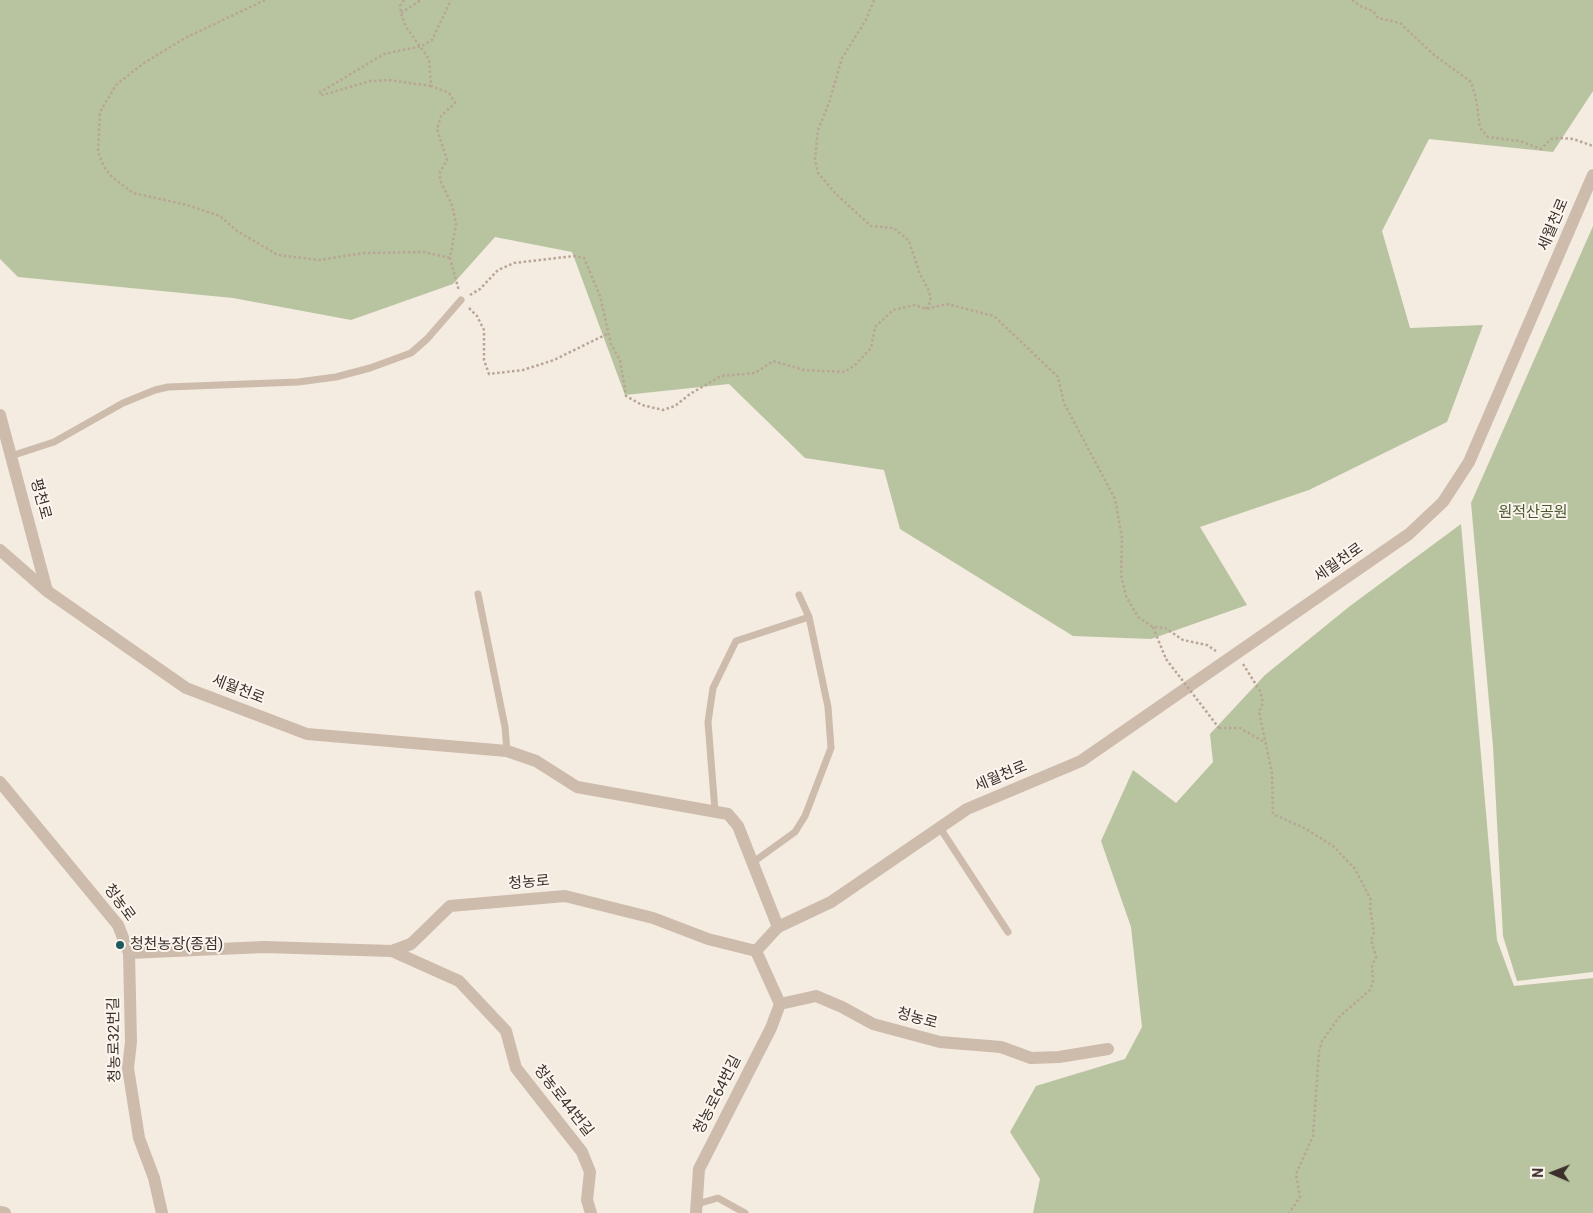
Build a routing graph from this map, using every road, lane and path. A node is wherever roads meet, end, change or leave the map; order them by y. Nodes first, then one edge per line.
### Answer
1 (265, 0) edge
2 (398, 0) edge
3 (404, 0) edge
4 (420, 0) edge
5 (451, 0) edge
6 (874, 0) edge
7 (1352, 0) edge
8 (400, 6) junction
9 (401, 13) junction
10 (422, 46) junction
11 (431, 86) junction
12 (1593, 146) edge
13 (1593, 175) edge
14 (450, 258) junction
15 (461, 300) junction
16 (926, 309) junction
17 (609, 333) junction
18 (0, 415) edge
19 (11, 456) junction
20 (0, 550) edge
21 (47, 591) junction
22 (478, 594) dead end
23 (799, 595) dead end
24 (808, 617) junction
25 (1153, 627) junction
26 (1236, 653) junction
27 (1225, 661) junction
28 (1266, 743) junction
29 (507, 751) junction
30 (0, 782) edge
31 (715, 811) junction
32 (940, 828) junction
33 (752, 862) junction
34 (778, 928) junction
35 (1008, 932) dead end
36 (392, 951) junction
37 (756, 951) junction
38 (129, 952) junction
39 (780, 1004) junction
40 (1108, 1049) dead end
41 (697, 1208) edge
42 (0, 1212) edge
43 (4, 1213) edge
44 (162, 1213) edge
45 (591, 1213) edge
46 (746, 1213) edge
47 (1290, 1213) edge

1 - 14 path
2 - 8 path
3 - 8 path
4 - 9 path
5 - 10 path
6 - 16 path
7 - 12 path
8 - 9 path
9 - 10 path
10 - 11 path
10 - 11 path
11 - 14 path
13 - 26 street, 세월천로
14 - 15 path
15 - 17 path
15 - 17 path
15 - 19 lane
16 - 17 path
16 - 25 path
18 - 19 street, 평천로
19 - 21 street, 평천로
20 - 21 street, 세월천로
21 - 29 street, 세월천로
22 - 29 lane
23 - 24 lane
24 - 31 lane
24 - 33 lane
25 - 27 path
25 - 28 path, bridge
26 - 27 street, 세월천로
26 - 28 path
27 - 32 street, 세월천로
28 - 47 path
29 - 31 street, 세월천로
30 - 38 street, 청농로
31 - 33 street, 세월천로
32 - 34 street, 세월천로
32 - 35 lane
33 - 34 street, 세월천로
34 - 37 street, 세월천로
36 - 37 street, 청농로
36 - 38 street, 청농로
36 - 45 street, 청농로44번길
37 - 39 street
38 - 44 street, 청농로32번길
39 - 40 street, 청농로
39 - 41 street, 청농로64번길
41 - 46 lane, 청농로64번길
42 - 43 street

